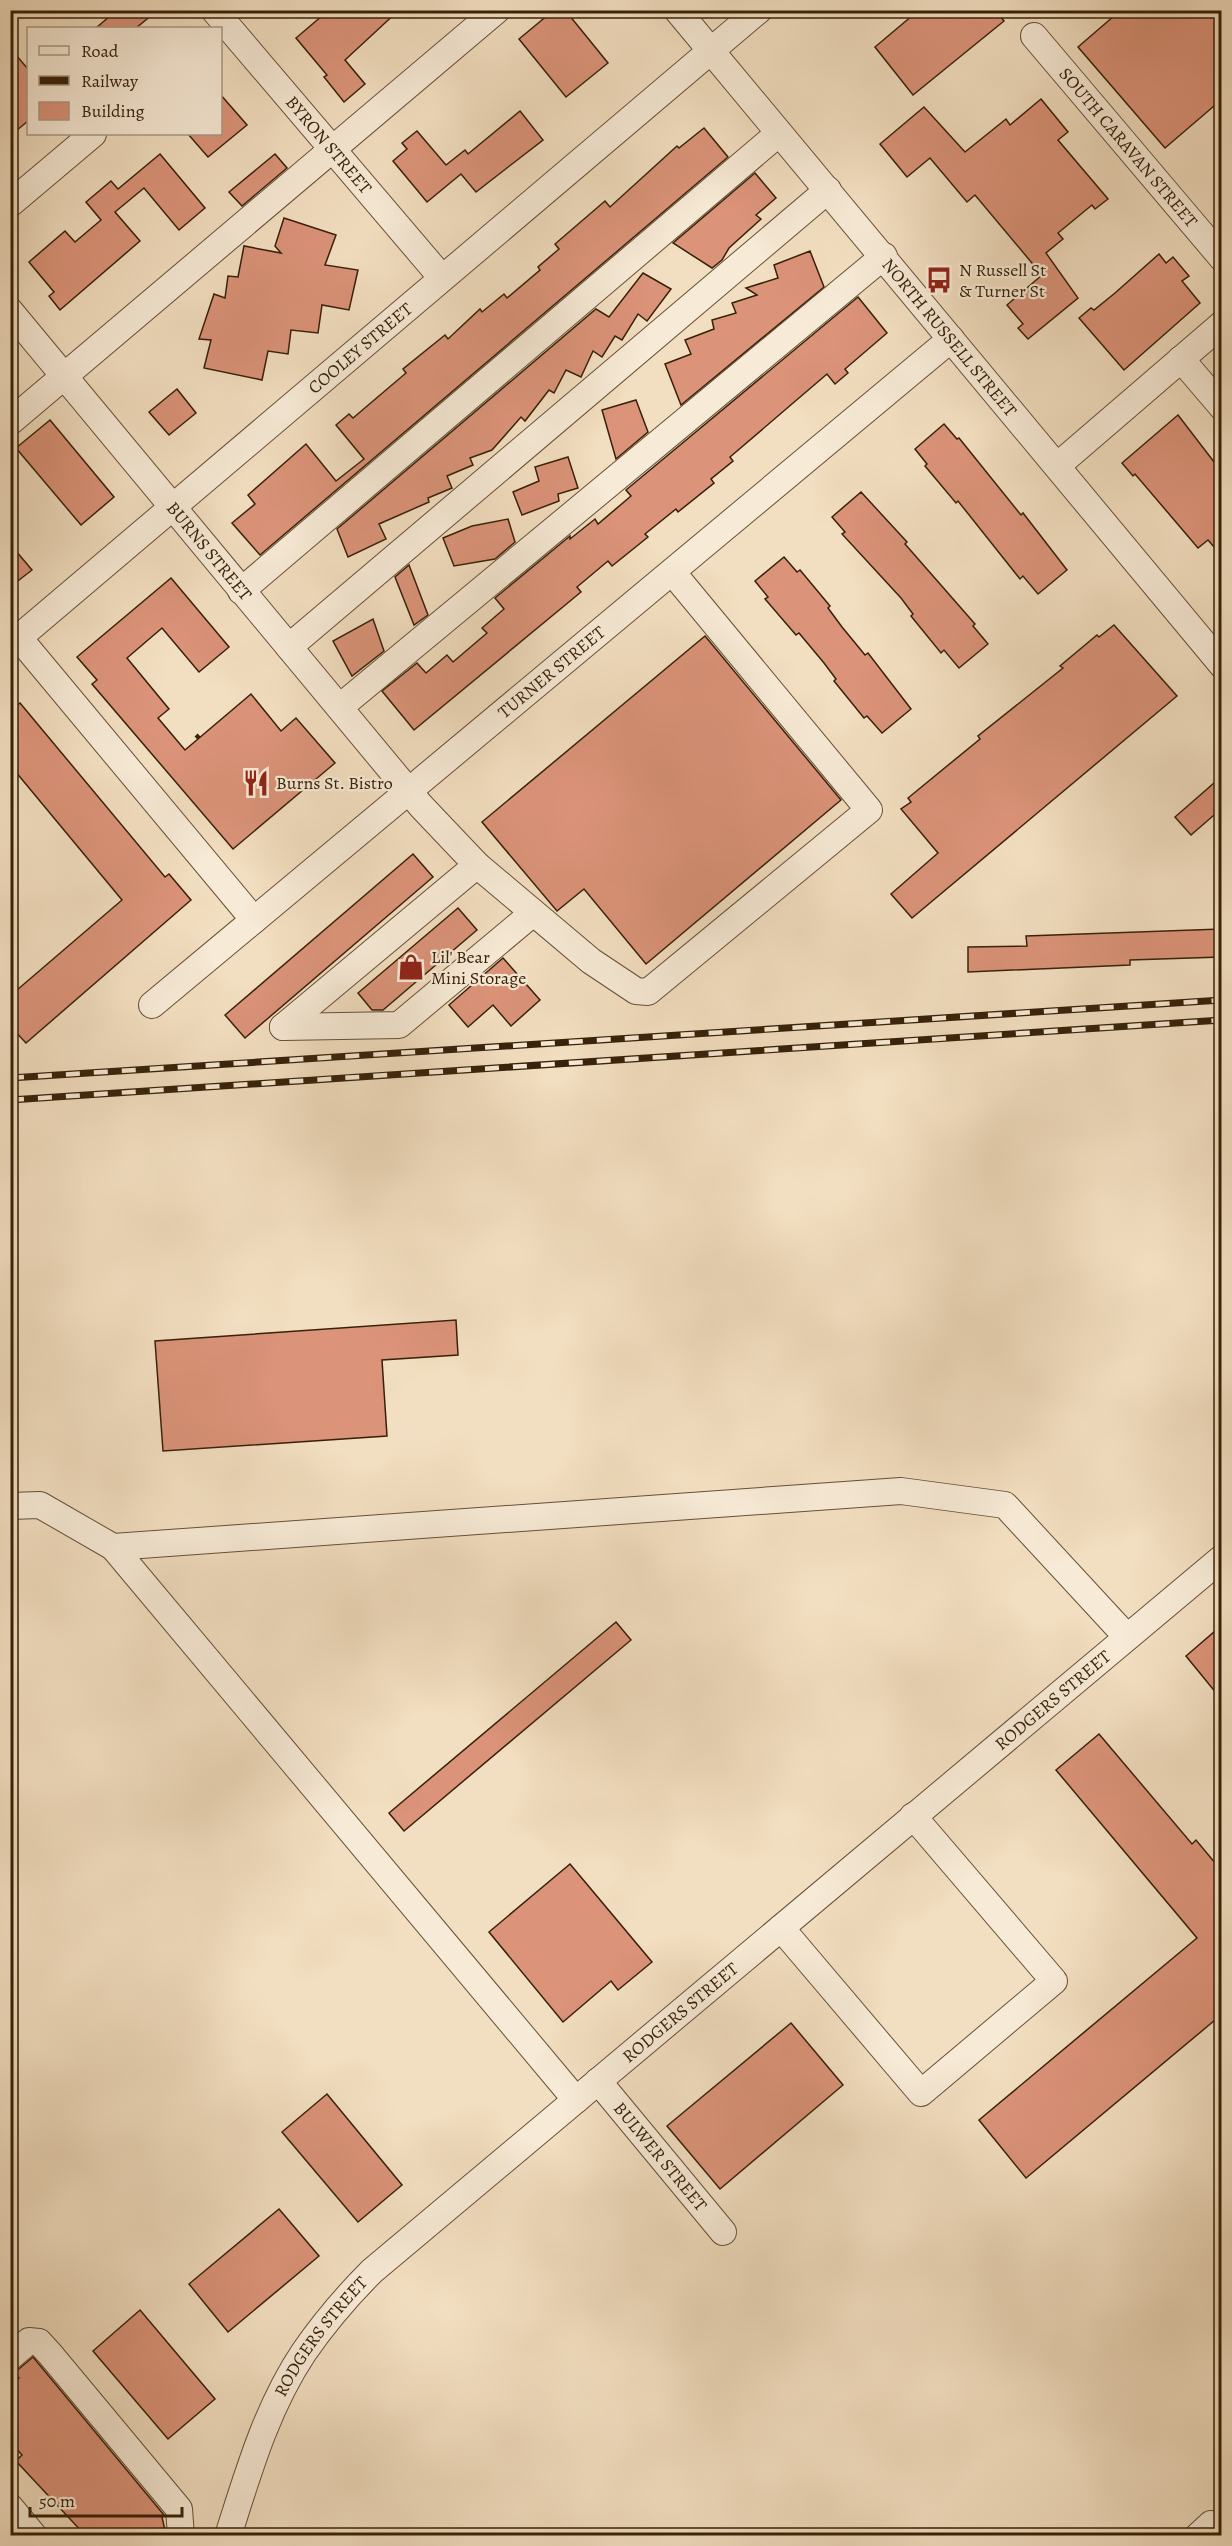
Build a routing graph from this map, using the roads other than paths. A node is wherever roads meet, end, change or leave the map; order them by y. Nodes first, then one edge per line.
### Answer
1 (497, 10) edge
2 (677, 10) edge
3 (759, 10) edge
4 (222, 18) edge
5 (1034, 36) dead end
6 (711, 51) junction
7 (779, 133) junction
8 (92, 135) edge
9 (333, 149) junction
10 (828, 190) junction
11 (10, 204) edge
12 (884, 256) junction
13 (1221, 258) edge
14 (442, 278) junction
15 (10, 311) edge
16 (1221, 324) edge
17 (951, 339) junction
18 (1181, 359) junction
19 (65, 376) junction
20 (1221, 406) edge
21 (10, 422) edge
22 (1057, 466) junction
23 (172, 507) junction
24 (673, 573) junction
25 (241, 591) junction
26 (15, 641) edge
27 (289, 647) junction
28 (1221, 664) edge
29 (340, 707) junction
30 (409, 790) junction
31 (477, 865) junction
32 (533, 913) junction
33 (254, 920) junction
34 (152, 1005) dead end
35 (10, 1506) edge
36 (113, 1547) junction
37 (1221, 1558) edge
38 (1127, 1637) junction
39 (914, 1816) junction
40 (781, 1928) junction
41 (598, 2081) junction
42 (576, 2100) junction
43 (723, 2232) dead end
44 (10, 2356) edge
45 (10, 2507) edge
46 (34, 2535) edge
47 (181, 2535) edge
48 (228, 2535) edge

1 - 9 street
2 - 6 street, NORTH RUSSELL STREET
3 - 6 street, COOLEY STREET
4 - 9 street, BYRON STREET
5 - 13 street, SOUTH CARAVAN STREET
6 - 7 street, NORTH RUSSELL STREET
6 - 14 street, COOLEY STREET
7 - 10 street, NORTH RUSSELL STREET
7 - 25 street
8 - 11 street
9 - 14 street, BYRON STREET
9 - 19 street
10 - 12 street, NORTH RUSSELL STREET
10 - 27 street
12 - 17 street, NORTH RUSSELL STREET
12 - 29 street
14 - 23 street, COOLEY STREET
15 - 19 street, BURNS STREET
16 - 18 street
17 - 22 street, NORTH RUSSELL STREET
17 - 24 street, TURNER STREET
18 - 20 street
18 - 22 street
19 - 21 street
19 - 23 street, BURNS STREET
22 - 28 street, NORTH RUSSELL STREET
23 - 25 street, BURNS STREET
23 - 26 street, COOLEY STREET
24 - 30 street, TURNER STREET
24 - 32 street, BURNS STREET
25 - 27 street, BURNS STREET
26 - 33 street
27 - 29 street, BURNS STREET
29 - 30 street, BURNS STREET
30 - 31 street, BURNS STREET
30 - 33 street, TURNER STREET
31 - 32 street, BURNS STREET
31 - 32 street
33 - 34 street, TURNER STREET
35 - 36 street
36 - 38 street
36 - 42 street
37 - 38 street, RODGERS STREET
38 - 39 street, RODGERS STREET
39 - 40 street, RODGERS STREET
39 - 40 street
40 - 41 street, RODGERS STREET
41 - 42 street, RODGERS STREET
41 - 43 street, BULWER STREET
42 - 48 street, RODGERS STREET
44 - 47 street
45 - 46 street

